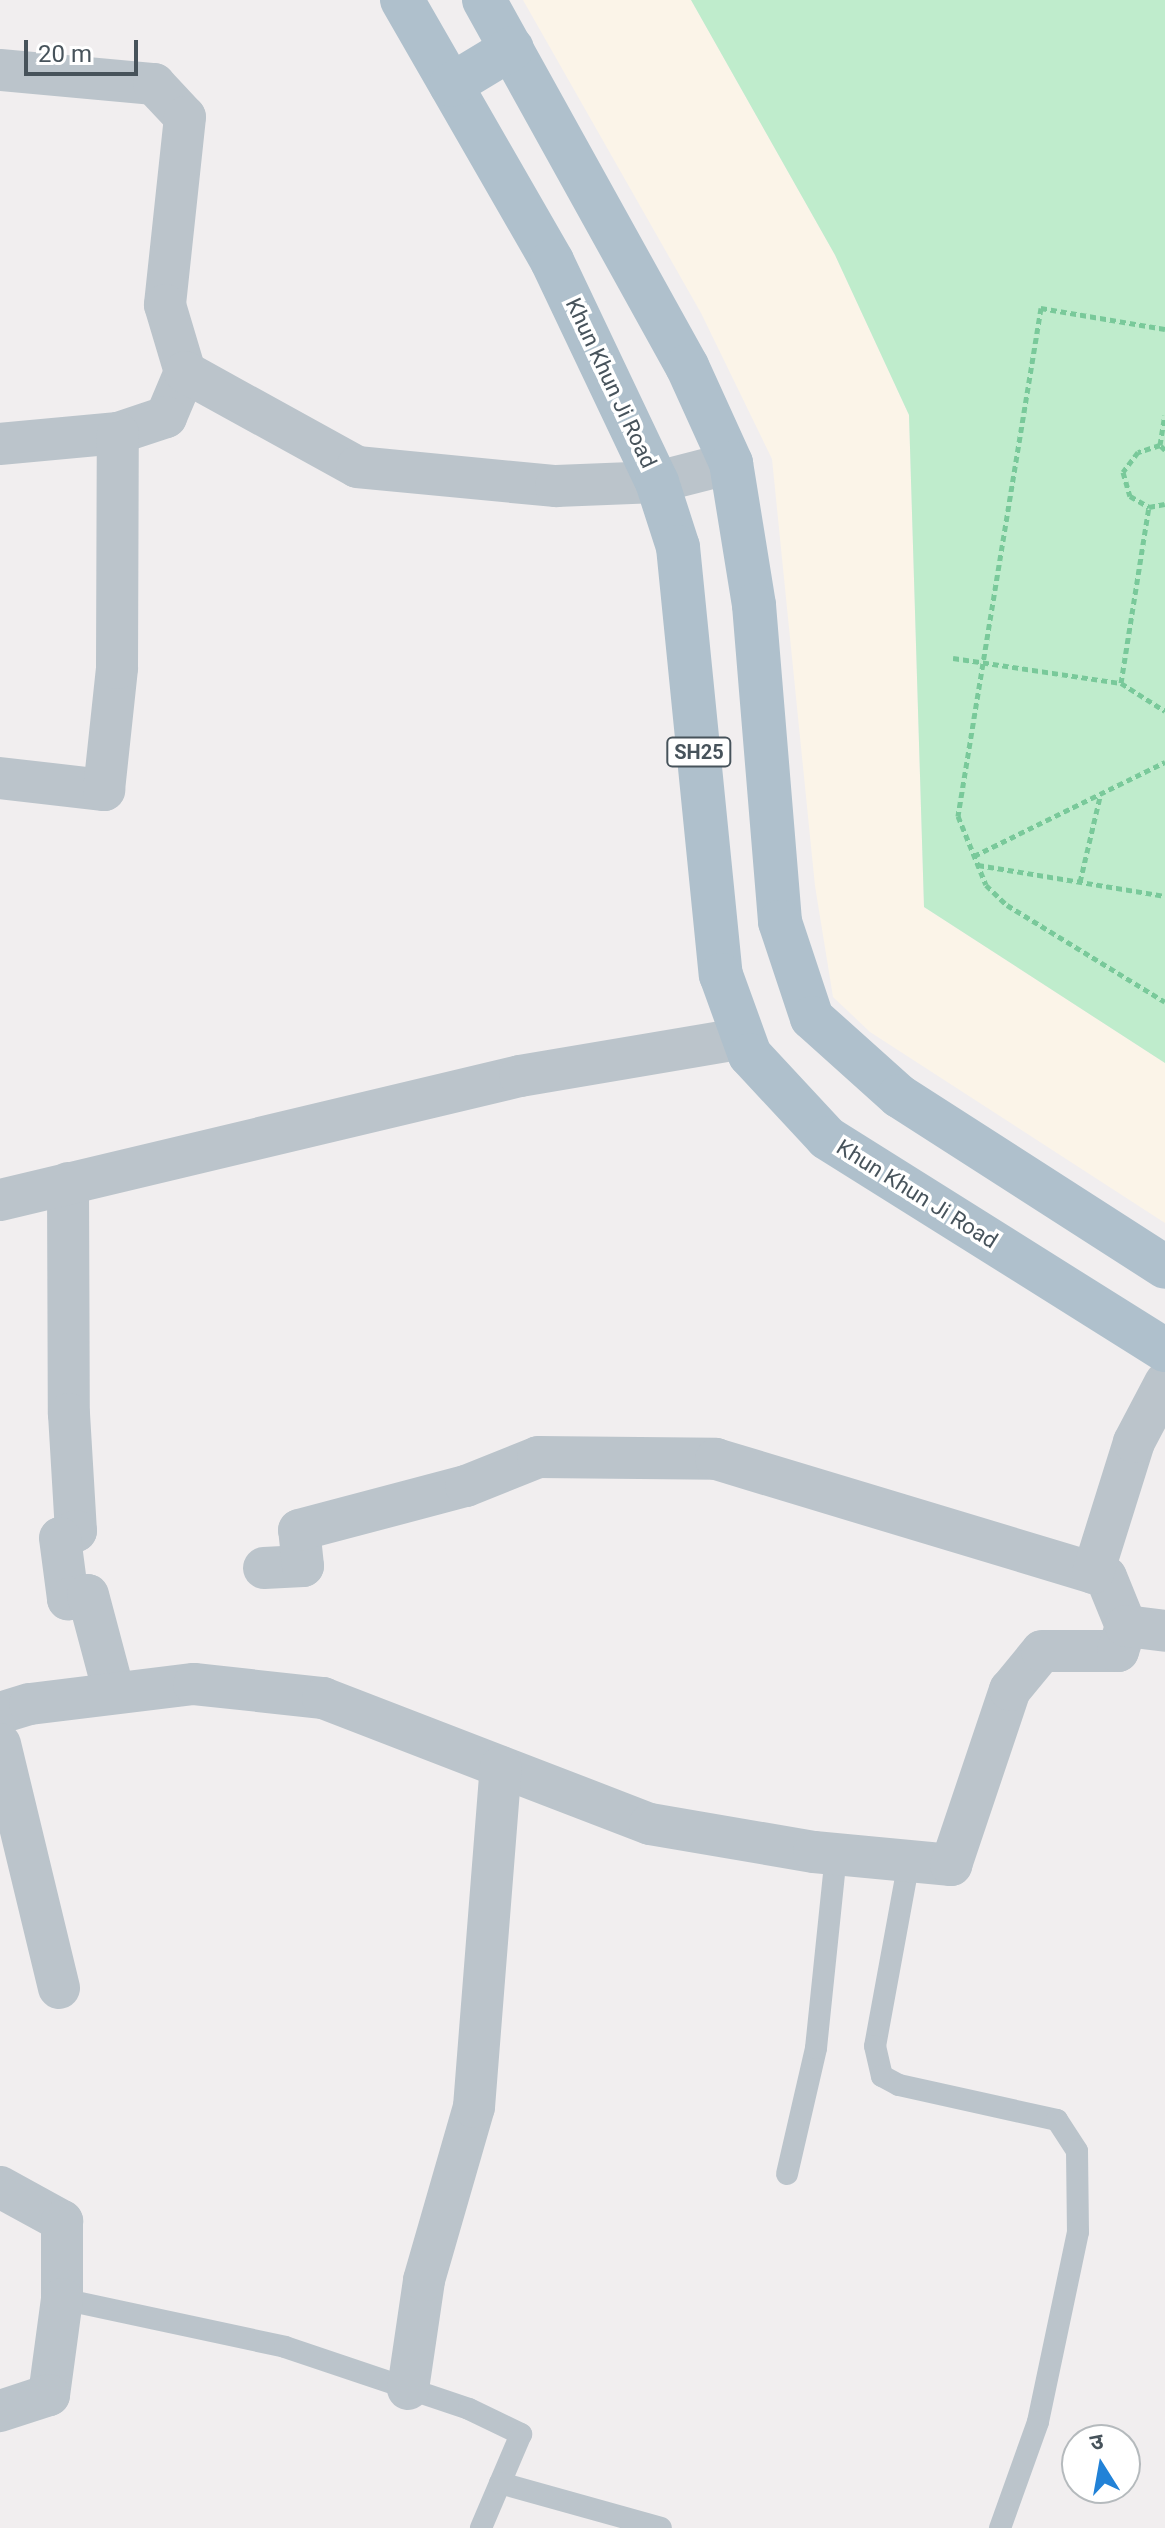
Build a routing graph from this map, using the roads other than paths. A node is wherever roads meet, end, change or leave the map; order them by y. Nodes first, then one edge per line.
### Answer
1 (402, 0) edge
2 (484, 0) edge
3 (512, 48) junction
4 (0, 70) edge
5 (451, 85) junction
6 (185, 372) junction
7 (118, 433) junction
8 (0, 444) edge
9 (731, 463) junction
10 (657, 482) junction
11 (0, 778) edge
12 (744, 1038) junction
13 (68, 1183) junction
14 (0, 1200) edge
15 (1165, 1267) edge
16 (1165, 1350) edge
17 (1165, 1383) edge
18 (264, 1568) dead end
19 (1093, 1573) junction
20 (1145, 1628) edge
21 (114, 1693) junction
22 (0, 1713) edge
23 (0, 1744) edge
24 (501, 1767) junction
25 (836, 1854) junction
26 (909, 1861) junction
27 (59, 1988) dead end
28 (787, 2174) dead end
29 (0, 2187) edge
30 (62, 2299) junction
31 (408, 2389) junction
32 (0, 2411) edge
33 (500, 2483) junction
34 (609, 2521) edge
35 (481, 2528) edge
36 (661, 2528) edge
37 (1000, 2528) edge

1 - 5 main road, Khun Khun Ji Road / SH25
2 - 3 main road, SH25
3 - 5 main road
3 - 9 main road, SH25
4 - 6 street
5 - 10 main road, Khun Khun Ji Road / SH25
6 - 7 street
6 - 10 street
7 - 8 street
7 - 11 street
9 - 10 street
9 - 15 main road, SH25
10 - 12 main road, Khun Khun Ji Road / SH25
12 - 13 street
12 - 16 main road, Khun Khun Ji Road / SH25
13 - 14 street
13 - 21 street
17 - 19 street
18 - 19 street
19 - 20 street
20 - 26 street
21 - 22 street
21 - 24 street
23 - 27 street
24 - 25 street
24 - 31 street
25 - 26 street
25 - 28 lane
26 - 37 lane
29 - 30 street
30 - 31 lane
30 - 32 street
31 - 33 lane
33 - 34 lane
33 - 35 lane
34 - 36 lane

